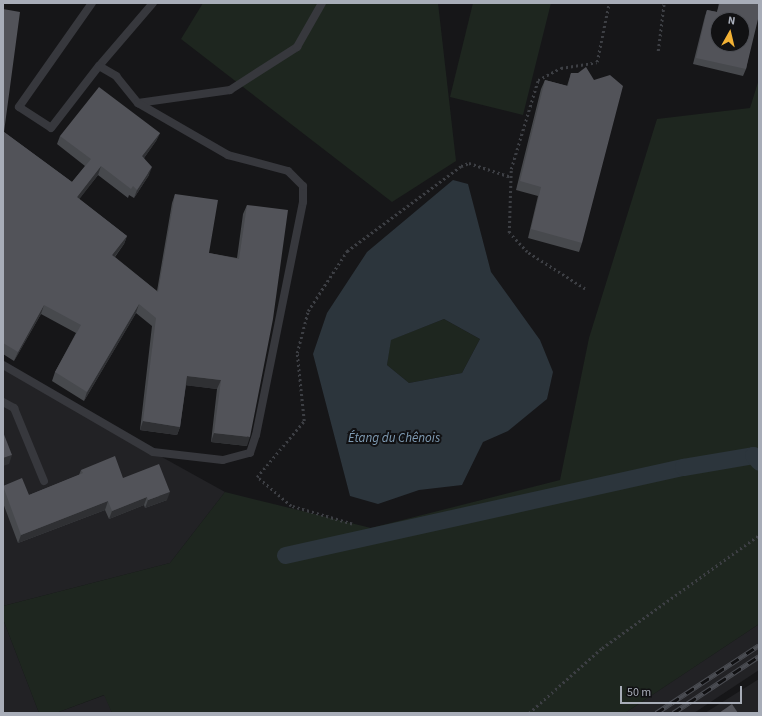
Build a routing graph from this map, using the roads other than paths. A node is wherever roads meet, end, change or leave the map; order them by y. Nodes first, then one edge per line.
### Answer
1 (92, 3) edge
2 (153, 3) edge
3 (322, 3) edge
4 (99, 66) junction
5 (138, 103) junction
6 (3, 365) edge
7 (3, 402) edge
8 (44, 481) dead end

1 - 4 lane
2 - 4 lane
3 - 5 lane
4 - 5 lane
5 - 6 lane
7 - 8 lane

